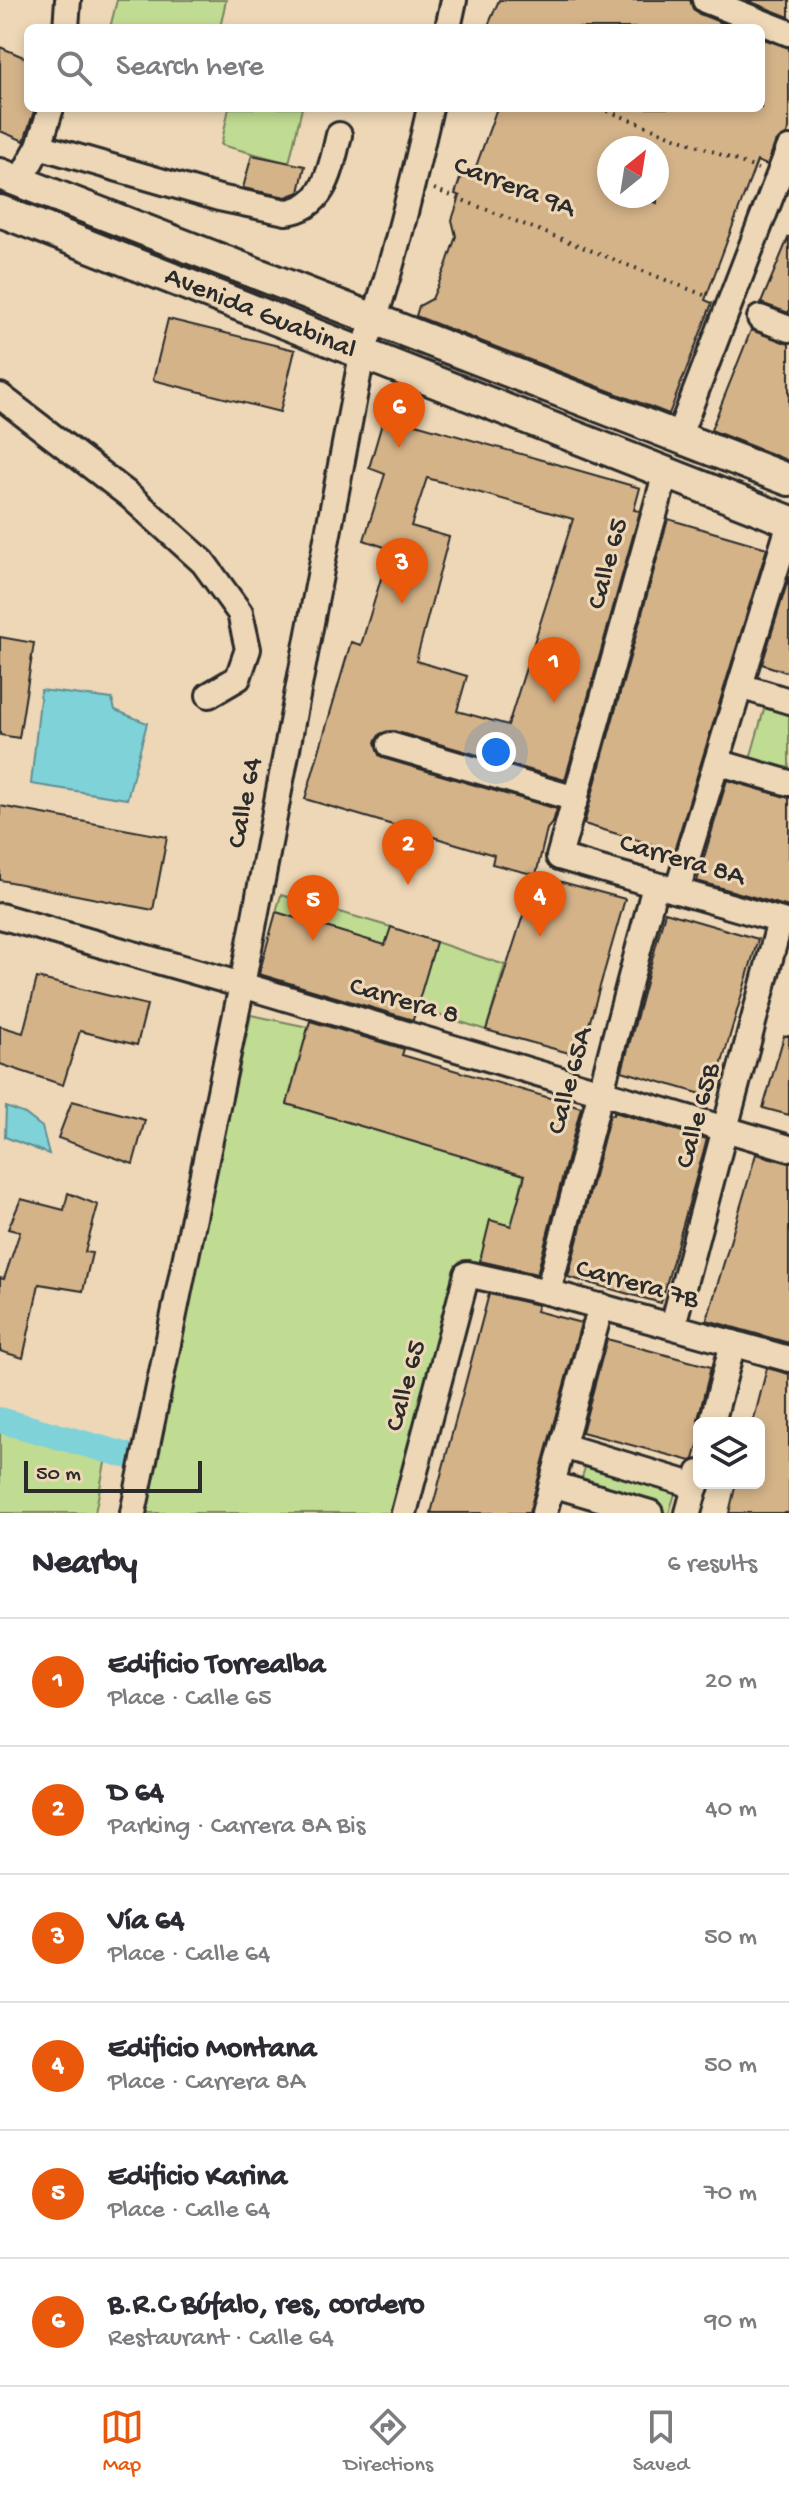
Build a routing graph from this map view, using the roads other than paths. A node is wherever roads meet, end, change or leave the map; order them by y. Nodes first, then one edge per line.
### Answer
1 (68, 0) edge
2 (454, 0) edge
3 (705, 0) edge
4 (66, 24) edge
5 (449, 24) edge
6 (789, 33) edge
7 (50, 112) edge
8 (429, 112) edge
9 (339, 135) dead end
10 (39, 146) junction
11 (789, 149) edge
12 (10, 177) edge
13 (0, 211) edge
14 (760, 318) dead end
15 (375, 320) junction
16 (789, 329) edge
17 (362, 355) junction
18 (0, 396) edge
19 (679, 435) junction
20 (666, 472) junction
21 (789, 480) edge
22 (789, 523) edge
23 (740, 686) junction
24 (209, 695) dead end
25 (789, 701) edge
26 (390, 745) dead end
27 (717, 762) junction
28 (789, 783) edge
29 (576, 799) junction
30 (559, 857) joint
31 (666, 888) junction
32 (0, 916) edge
33 (785, 922) edge
34 (242, 985) junction
35 (599, 1091) junction
36 (727, 1130) junction
37 (789, 1148) edge
38 (467, 1274) joint
39 (548, 1292) junction
40 (601, 1306) junction
41 (673, 1325) junction
42 (733, 1343) junction
43 (789, 1359) edge
44 (714, 1417) edge
45 (563, 1446) junction
46 (693, 1478) edge
47 (552, 1484) junction
48 (694, 1489) edge
49 (133, 1513) edge
50 (404, 1513) edge
51 (544, 1513) edge
52 (650, 1513) edge
53 (688, 1513) edge

1 - 4 street
2 - 5 street
3 - 6 street
7 - 10 street
8 - 15 street, Calle 64
9 - 10 street
10 - 12 street
11 - 19 street
12 - 15 main road, Avenida Guabinal
13 - 17 main road, Avenida Guabinal
14 - 16 street
15 - 17 street, Calle 64
15 - 19 main road, Avenida Guabinal
17 - 20 main road, Avenida Guabinal
17 - 34 street, Calle 64
18 - 24 street
19 - 21 main road, Avenida Guabinal
20 - 22 main road, Avenida Guabinal
20 - 29 street, Calle 65
22 - 23 street, Calle 65A
23 - 25 street
23 - 27 street, Calle 65A
26 - 29 street
27 - 28 street
27 - 31 street, Calle 65A
29 - 30 street, Calle 65
30 - 31 street, Carrera 8A
31 - 33 street, Carrera 8A
31 - 35 street, Calle 65A
32 - 34 street, Carrera 8
33 - 36 street, Calle 65B
34 - 35 street, Carrera 8
34 - 49 street, Calle 64
35 - 36 street, Carrera 8
35 - 39 street, Calle 65A
36 - 37 street, Carrera 8
36 - 41 street, Calle 65B
38 - 39 street, Carrera 7B
38 - 50 street, Calle 65
39 - 40 street, Carrera 7B
40 - 41 street, Carrera 7B
40 - 45 street
41 - 42 street, Carrera 7B
42 - 43 street, Carrera 7B
42 - 44 street
45 - 46 street
45 - 47 street
47 - 51 street
47 - 52 street
48 - 53 street

